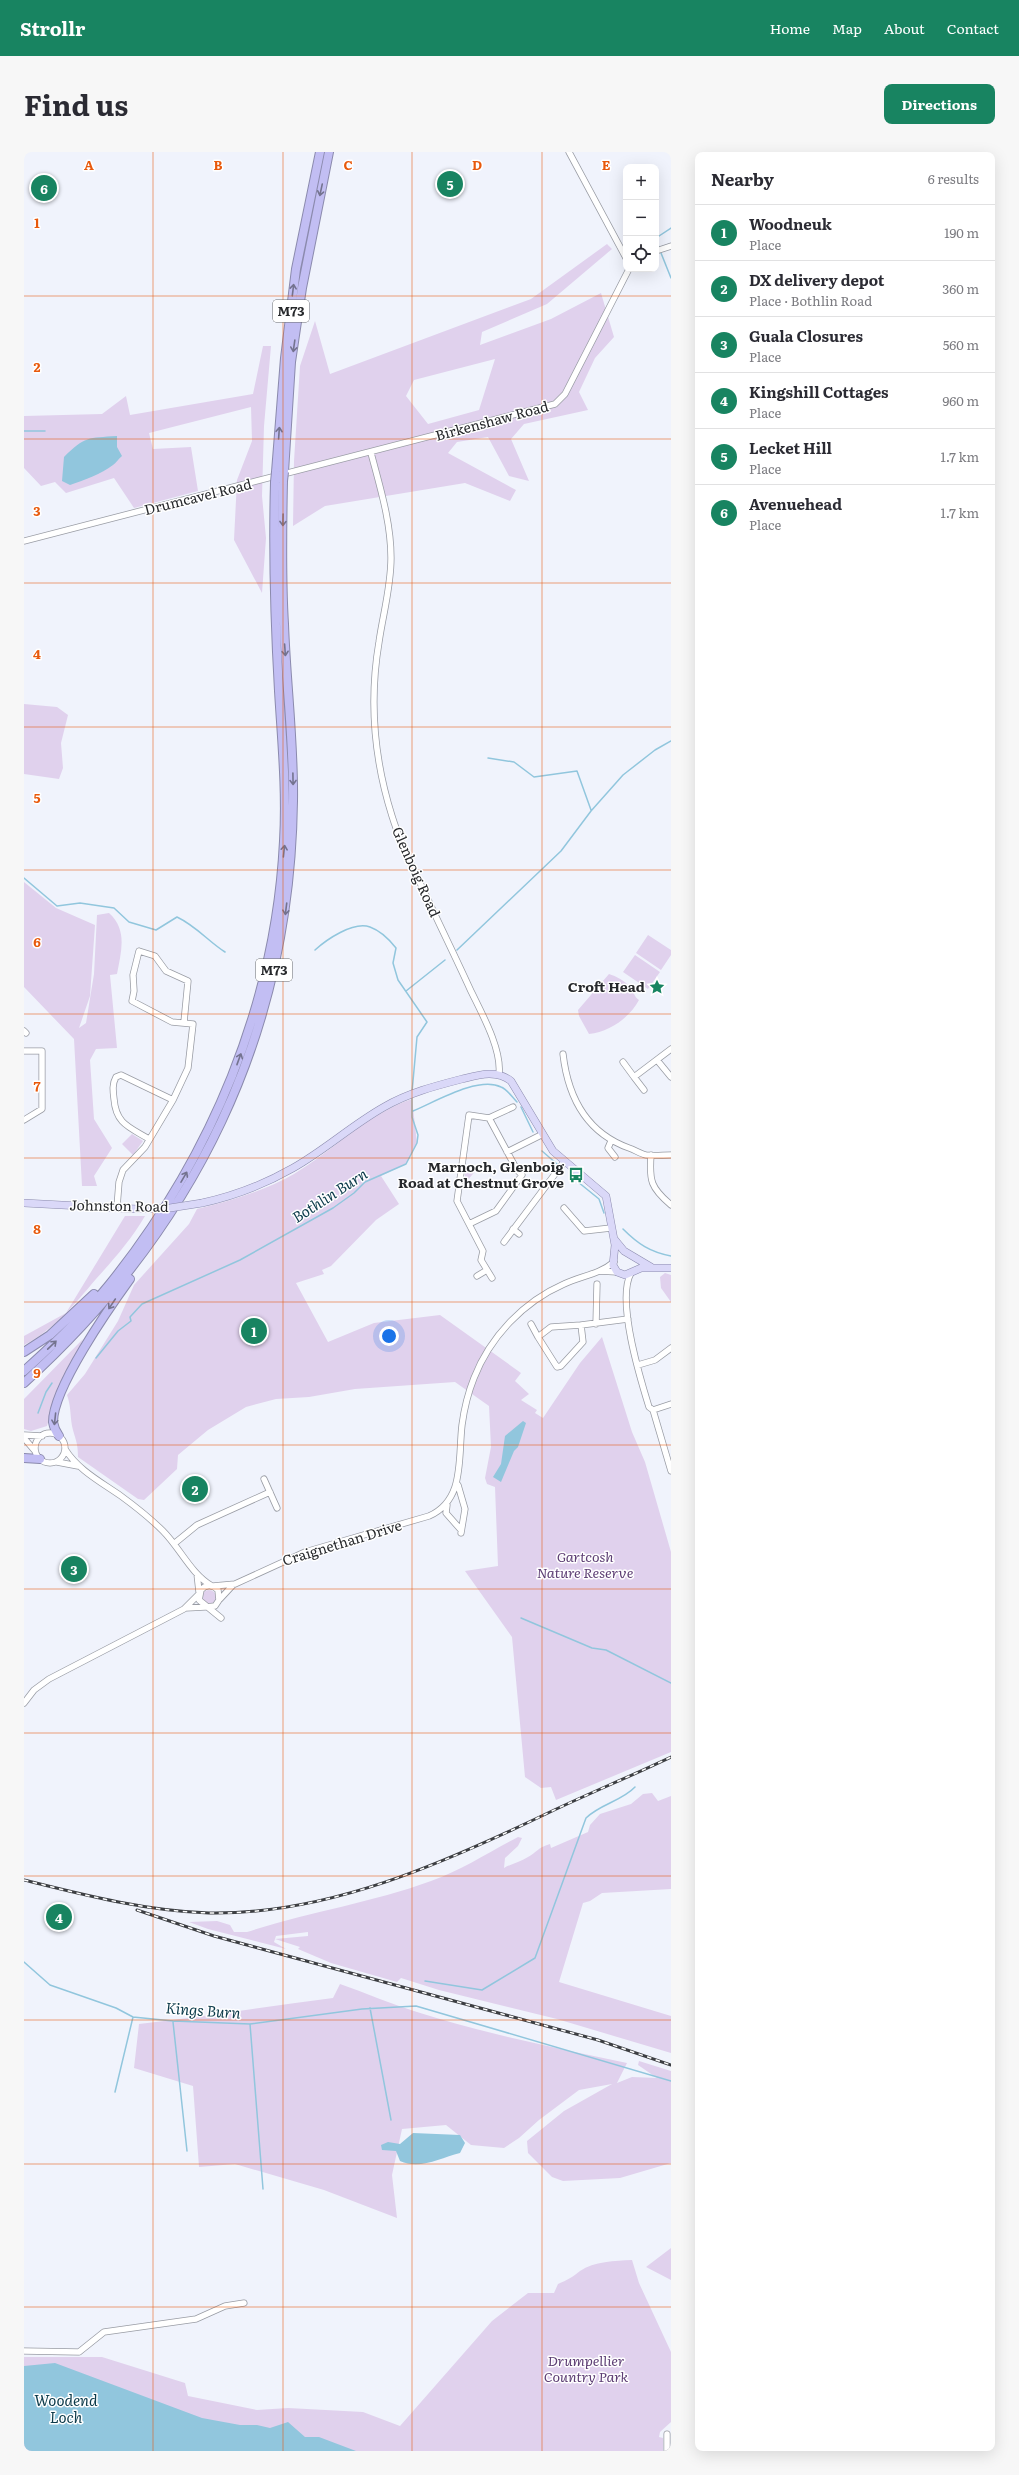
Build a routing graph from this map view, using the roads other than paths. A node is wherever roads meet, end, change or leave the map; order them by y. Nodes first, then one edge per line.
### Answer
1 (320, 152) edge
2 (329, 152) edge
3 (569, 152) edge
4 (671, 246) edge
5 (659, 250) edge
6 (623, 252) edge
7 (627, 272) edge
8 (371, 453) junction
9 (280, 472) junction
10 (279, 481) junction
11 (24, 541) edge
12 (184, 1022) junction
13 (671, 1049) edge
14 (24, 1051) edge
15 (563, 1054) dead end
16 (657, 1060) junction
17 (622, 1062) dead end
18 (499, 1074) junction
19 (634, 1077) junction
20 (671, 1077) edge
21 (644, 1090) dead end
22 (173, 1100) junction
23 (513, 1107) dead end
24 (489, 1118) junction
25 (24, 1120) edge
26 (541, 1135) junction
27 (149, 1139) junction
28 (611, 1141) junction
29 (507, 1152) junction
30 (651, 1155) junction
31 (671, 1155) edge
32 (615, 1157) dead end
33 (564, 1162) junction
34 (170, 1201) junction
35 (24, 1203) edge
36 (671, 1205) edge
37 (117, 1207) junction
38 (564, 1208) dead end
39 (172, 1213) junction
40 (469, 1224) junction
41 (611, 1228) junction
42 (513, 1229) junction
43 (519, 1234) dead end
44 (615, 1240) junction
45 (504, 1242) dead end
46 (627, 1253) junction
47 (635, 1258) junction
48 (614, 1260) junction
49 (653, 1267) junction
50 (671, 1268) edge
51 (487, 1270) junction
52 (598, 1272) junction
53 (618, 1273) junction
54 (632, 1273) junction
55 (478, 1276) dead end
56 (492, 1278) dead end
57 (597, 1284) dead end
58 (626, 1290) junction
59 (628, 1319) junction
60 (531, 1324) dead end
61 (596, 1324) junction
62 (581, 1325) junction
63 (538, 1337) junction
64 (671, 1348) edge
65 (24, 1352) edge
66 (638, 1365) junction
67 (24, 1371) edge
68 (24, 1383) edge
69 (671, 1404) edge
70 (653, 1410) junction
71 (24, 1436) edge
72 (42, 1436) junction
73 (59, 1436) junction
74 (65, 1448) junction
75 (668, 1450) edge
76 (38, 1456) junction
77 (24, 1458) edge
78 (57, 1462) junction
79 (78, 1466) junction
80 (671, 1471) edge
81 (264, 1479) dead end
82 (457, 1482) junction
83 (270, 1492) junction
84 (448, 1503) junction
85 (463, 1503) junction
86 (277, 1508) dead end
87 (429, 1516) junction
88 (463, 1516) junction
89 (451, 1518) junction
90 (175, 1543) junction
91 (197, 1574) junction
92 (235, 1584) junction
93 (212, 1586) junction
94 (199, 1593) junction
95 (219, 1601) junction
96 (205, 1607) junction
97 (184, 1609) junction
98 (24, 1703) edge
99 (244, 2304) dead end
100 (24, 2351) edge
101 (667, 2434) dead end
102 (667, 2451) edge

9 -> 1 highway, M73
2 -> 9 highway, M73
3 - 6 street
4 - 5 street
7 - 8 street, Birkenshaw Road
8 - 11 street, Drumcavel Road
8 - 18 street, Glenboig Road
9 - 10 highway, M73, bridge
34 -> 10 highway, M73
10 -> 39 highway, M73
12 - 12 street
12 - 22 street
13 - 16 street
14 - 25 street
15 - 28 street
16 - 19 street
16 - 20 street
17 - 19 street
18 - 26 main road
18 - 37 main road, Johnston Road, bridge
19 - 21 street
22 - 27 street
22 - 27 street
23 - 24 street
24 - 29 street
24 - 40 street
26 - 29 street
26 - 33 main road
27 - 37 street
28 - 30 street
28 - 32 street
29 - 40 street
30 - 31 street
30 - 36 street
33 - 41 main road
33 - 42 street
34 - 65 highway
67 -> 34 highway, M73
35 - 37 main road, Johnston Road
38 - 41 street
39 - 68 highway, M73
39 -> 73 highway
40 - 51 street
41 - 44 main road
42 - 43 street
42 - 45 street
44 - 46 main road
44 - 48 main road
46 - 47 main road
46 - 48 main road
47 - 49 main road
47 - 54 main road
48 - 52 street
48 - 53 main road
49 - 50 main road
49 - 54 main road
51 - 55 street
51 - 56 street
52 - 53 street
52 - 82 street
53 - 54 main road
53 - 58 street
54 - 58 street
57 - 61 street
58 - 59 street
59 - 61 street
59 - 66 street
60 - 63 street
61 - 62 street
62 - 63 street
62 - 63 street
64 - 66 street
66 - 70 street
69 - 70 street
70 - 75 street
71 - 72 street
71 - 76 street
72 - 73 street
72 - 76 street
73 - 74 street
74 - 78 street
74 - 79 street
75 - 80 street
76 - 77 highway
76 - 78 street
78 - 79 street
79 - 90 street
81 - 83 street
82 - 84 street
82 - 85 street
83 - 86 street
83 - 90 street
84 - 85 street
84 - 87 street, Craignethan Drive
84 - 89 street
85 - 88 street
87 - 89 street, Craignethan Drive
87 - 92 street, Craignethan Drive
88 - 89 street
88 - 89 street
90 - 91 street
91 - 93 street
91 - 94 street
92 - 93 street, Craignethan Drive
92 - 95 street, Craignethan Drive
93 - 94 street
93 - 95 street
94 - 96 street
94 - 97 street
95 - 96 street
95 - 96 street
96 - 97 street
97 - 98 street
99 - 100 street
101 - 102 street

